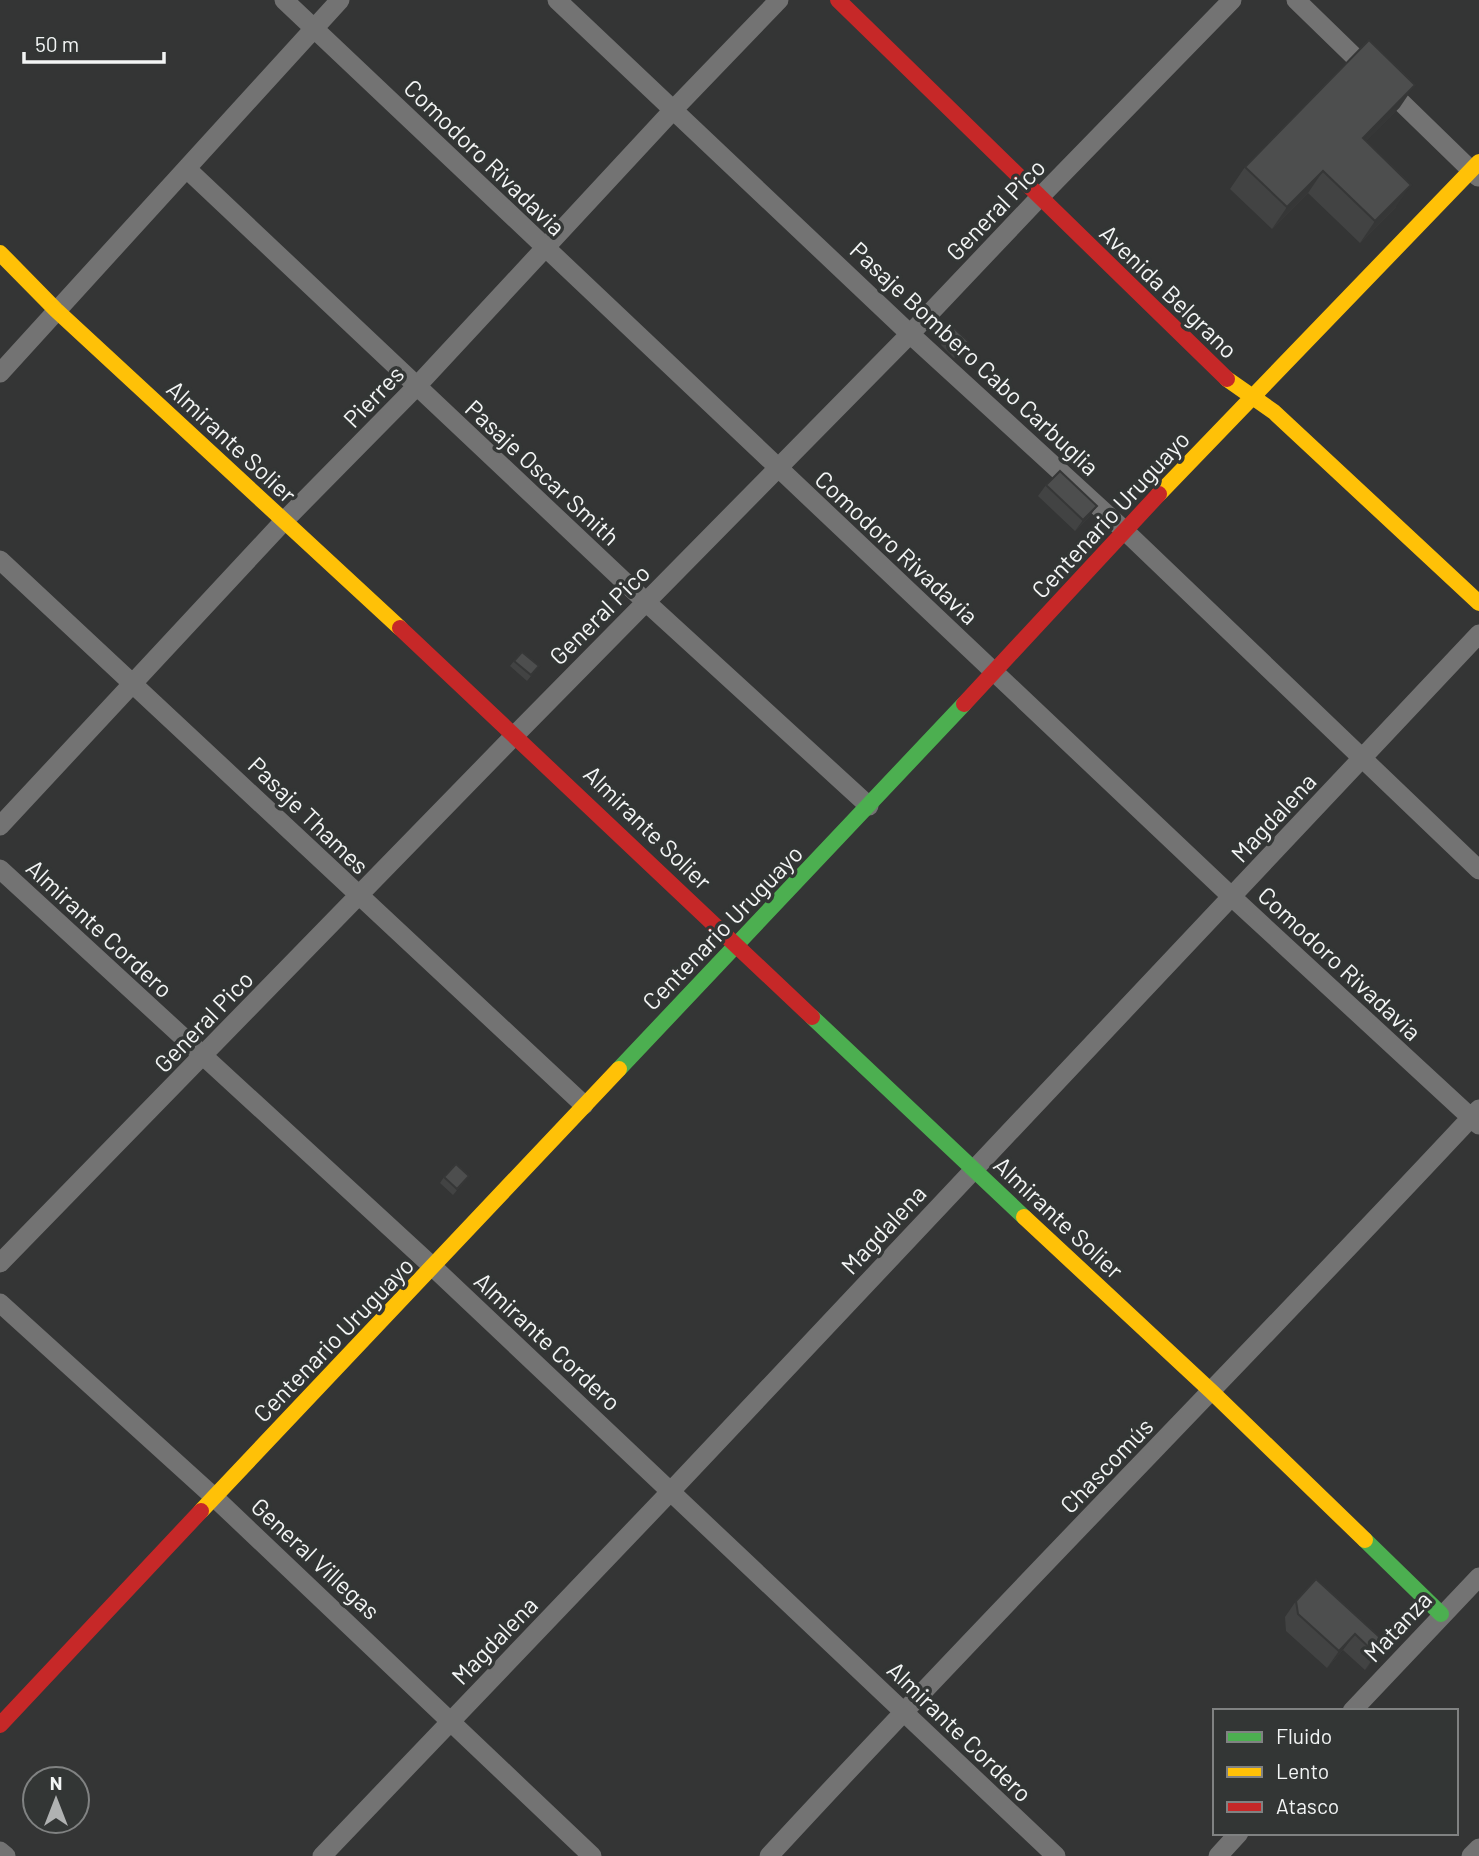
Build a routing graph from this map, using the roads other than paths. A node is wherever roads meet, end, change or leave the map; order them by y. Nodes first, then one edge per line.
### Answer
1 (284, 0) edge
2 (340, 0) edge
3 (557, 0) edge
4 (779, 0) edge
5 (838, 0) edge
6 (1233, 0) edge
7 (1296, 0) edge
8 (314, 29) junction
9 (674, 109) junction
10 (188, 170) junction
11 (1476, 170) edge
12 (1039, 198) junction
13 (545, 249) junction
14 (0, 253) edge
15 (56, 310) junction
16 (911, 334) junction
17 (0, 373) edge
18 (416, 387) junction
19 (1253, 397) junction
20 (778, 467) junction
21 (283, 522) junction
22 (1124, 530) junction
23 (0, 560) edge
24 (646, 602) junction
25 (1479, 603) edge
26 (1479, 634) edge
27 (994, 672) junction
28 (133, 682) junction
29 (515, 735) junction
30 (1364, 758) junction
31 (869, 806) junction
32 (0, 826) edge
33 (0, 869) edge
34 (1479, 870) edge
35 (358, 896) junction
36 (1232, 897) junction
37 (736, 946) junction
38 (203, 1056) junction
39 (583, 1105) junction
40 (1476, 1117) edge
41 (972, 1169) junction
42 (0, 1263) edge
43 (433, 1267) junction
44 (0, 1303) edge
45 (1212, 1392) junction
46 (671, 1490) junction
47 (214, 1497) junction
48 (1479, 1578) edge
49 (1441, 1614) junction
50 (1354, 1709) edge
51 (903, 1710) junction
52 (451, 1720) junction
53 (0, 1725) edge
54 (1237, 1835) edge
55 (1479, 1848) edge
56 (0, 1851) edge
57 (1222, 1854) edge
58 (6, 1856) edge
59 (322, 1856) edge
60 (592, 1856) edge
61 (769, 1856) edge
62 (1056, 1856) edge
63 (1471, 1856) edge

1 - 8 street, Comodoro Rivadavia
2 - 8 street
3 - 9 street, Pasaje Bombero Cabo Carbuglia
4 - 9 street, Pierres
5 - 12 street, Avenida Belgrano
6 - 12 street, General Pico
7 - 11 street
8 - 10 street
8 - 13 street, Comodoro Rivadavia
9 - 13 street, Pierres
9 - 16 street, Pasaje Bombero Cabo Carbuglia
10 - 15 street
10 - 18 street, Pasaje Oscar Smith
11 - 19 street, Centenario Uruguayo
12 - 16 street, General Pico
12 - 19 street, Avenida Belgrano
13 - 18 street, Pierres
13 - 20 street, Comodoro Rivadavia
14 - 15 street, Almirante Solier
15 - 17 street
15 - 21 street, Almirante Solier
16 - 20 street, General Pico
16 - 22 street, Pasaje Bombero Cabo Carbuglia
18 - 21 street, Pierres
18 - 24 street, Pasaje Oscar Smith
19 - 22 street, Centenario Uruguayo
19 - 25 street, Avenida Belgrano
20 - 24 street, General Pico
20 - 27 street, Comodoro Rivadavia
21 - 28 street, Pierres
21 - 29 street, Almirante Solier
22 - 27 street, Centenario Uruguayo
22 - 30 street, Pasaje Bombero Cabo Carbuglia
23 - 28 street, Pasaje Thames
24 - 29 street, General Pico
24 - 31 street, Pasaje Oscar Smith
26 - 30 street, Magdalena
27 - 31 street, Centenario Uruguayo
27 - 36 street, Comodoro Rivadavia
28 - 32 street, Pierres
28 - 35 street, Pasaje Thames
29 - 35 street, General Pico
29 - 37 street, Almirante Solier
30 - 34 street, Pasaje Bombero Cabo Carbuglia
30 - 36 street, Magdalena
31 - 37 street, Centenario Uruguayo
33 - 38 street, Almirante Cordero
35 - 38 street, General Pico
35 - 39 street, Pasaje Thames
36 - 40 street, Comodoro Rivadavia
36 - 41 street, Magdalena
37 - 39 street, Centenario Uruguayo
37 - 41 street, Almirante Solier
38 - 42 street, General Pico
38 - 43 street, Almirante Cordero
39 - 43 street, Centenario Uruguayo
40 - 45 street, Chascomús
41 - 45 street, Almirante Solier
41 - 46 street, Magdalena
43 - 46 street, Almirante Cordero
43 - 47 street, Centenario Uruguayo
44 - 47 street, General Villegas
45 - 49 street, Almirante Solier
45 - 51 street, Chascomús
46 - 51 street, Almirante Cordero
46 - 52 street, Magdalena
47 - 52 street, General Villegas
47 - 53 street, Centenario Uruguayo
48 - 49 street, Matanza
49 - 50 street, Matanza
51 - 61 street, Chascomús
51 - 62 street, Almirante Cordero
52 - 59 street, Magdalena
52 - 60 street, General Villegas
54 - 57 street
55 - 63 street
56 - 58 street

